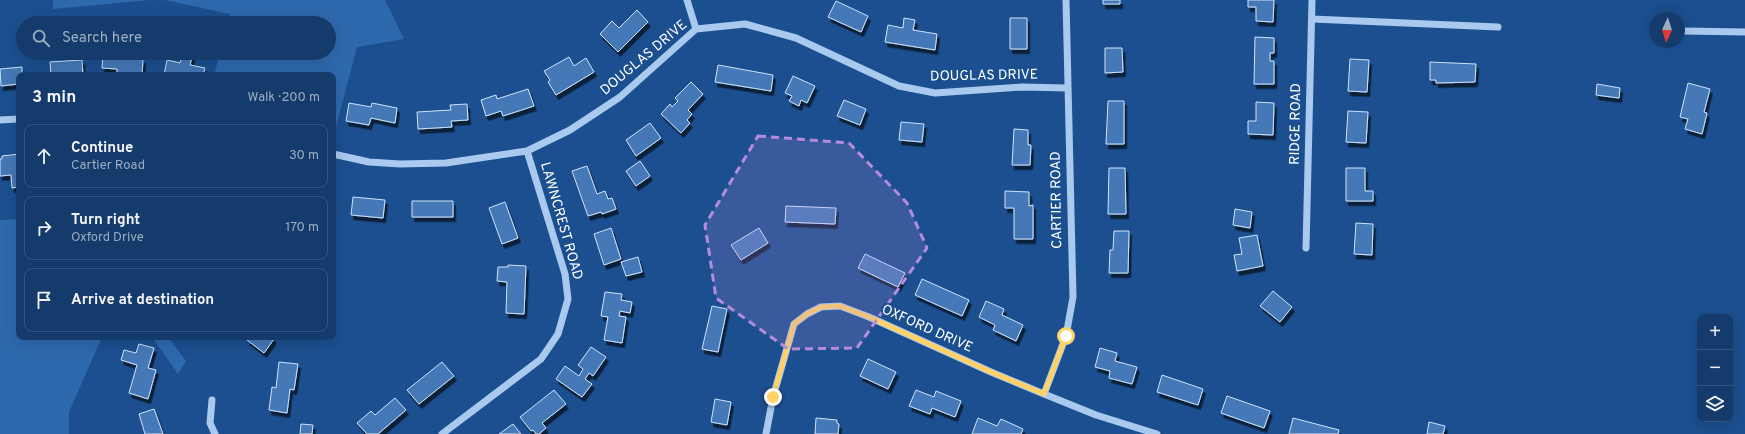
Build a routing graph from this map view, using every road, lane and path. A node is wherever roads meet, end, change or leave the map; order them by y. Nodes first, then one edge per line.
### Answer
1 (687, 0) edge
2 (1066, 0) edge
3 (1312, 0) edge
4 (1312, 19) junction
5 (1498, 27) dead end
6 (696, 28) junction
7 (1685, 31) edge
8 (1745, 32) edge
9 (1068, 88) junction
10 (16, 119) edge
11 (0, 120) edge
12 (526, 151) junction
13 (336, 155) edge
14 (1306, 248) dead end
15 (1044, 394) junction
16 (212, 400) dead end
17 (215, 434) edge
18 (442, 434) edge
19 (766, 434) edge
20 (1157, 434) edge

1 - 6 street
2 - 9 street, CARTIER ROAD
3 - 4 street, RIDGE ROAD
4 - 5 street
4 - 14 street, RIDGE ROAD
6 - 9 street, DOUGLAS DRIVE
6 - 12 street, DOUGLAS DRIVE
7 - 8 street
9 - 15 street, CARTIER ROAD
10 - 11 street
12 - 13 street, DOUGLAS DRIVE
12 - 18 street, LAWNCREST ROAD
15 - 19 street, OXFORD DRIVE
15 - 20 street, OXFORD DRIVE
16 - 17 street

